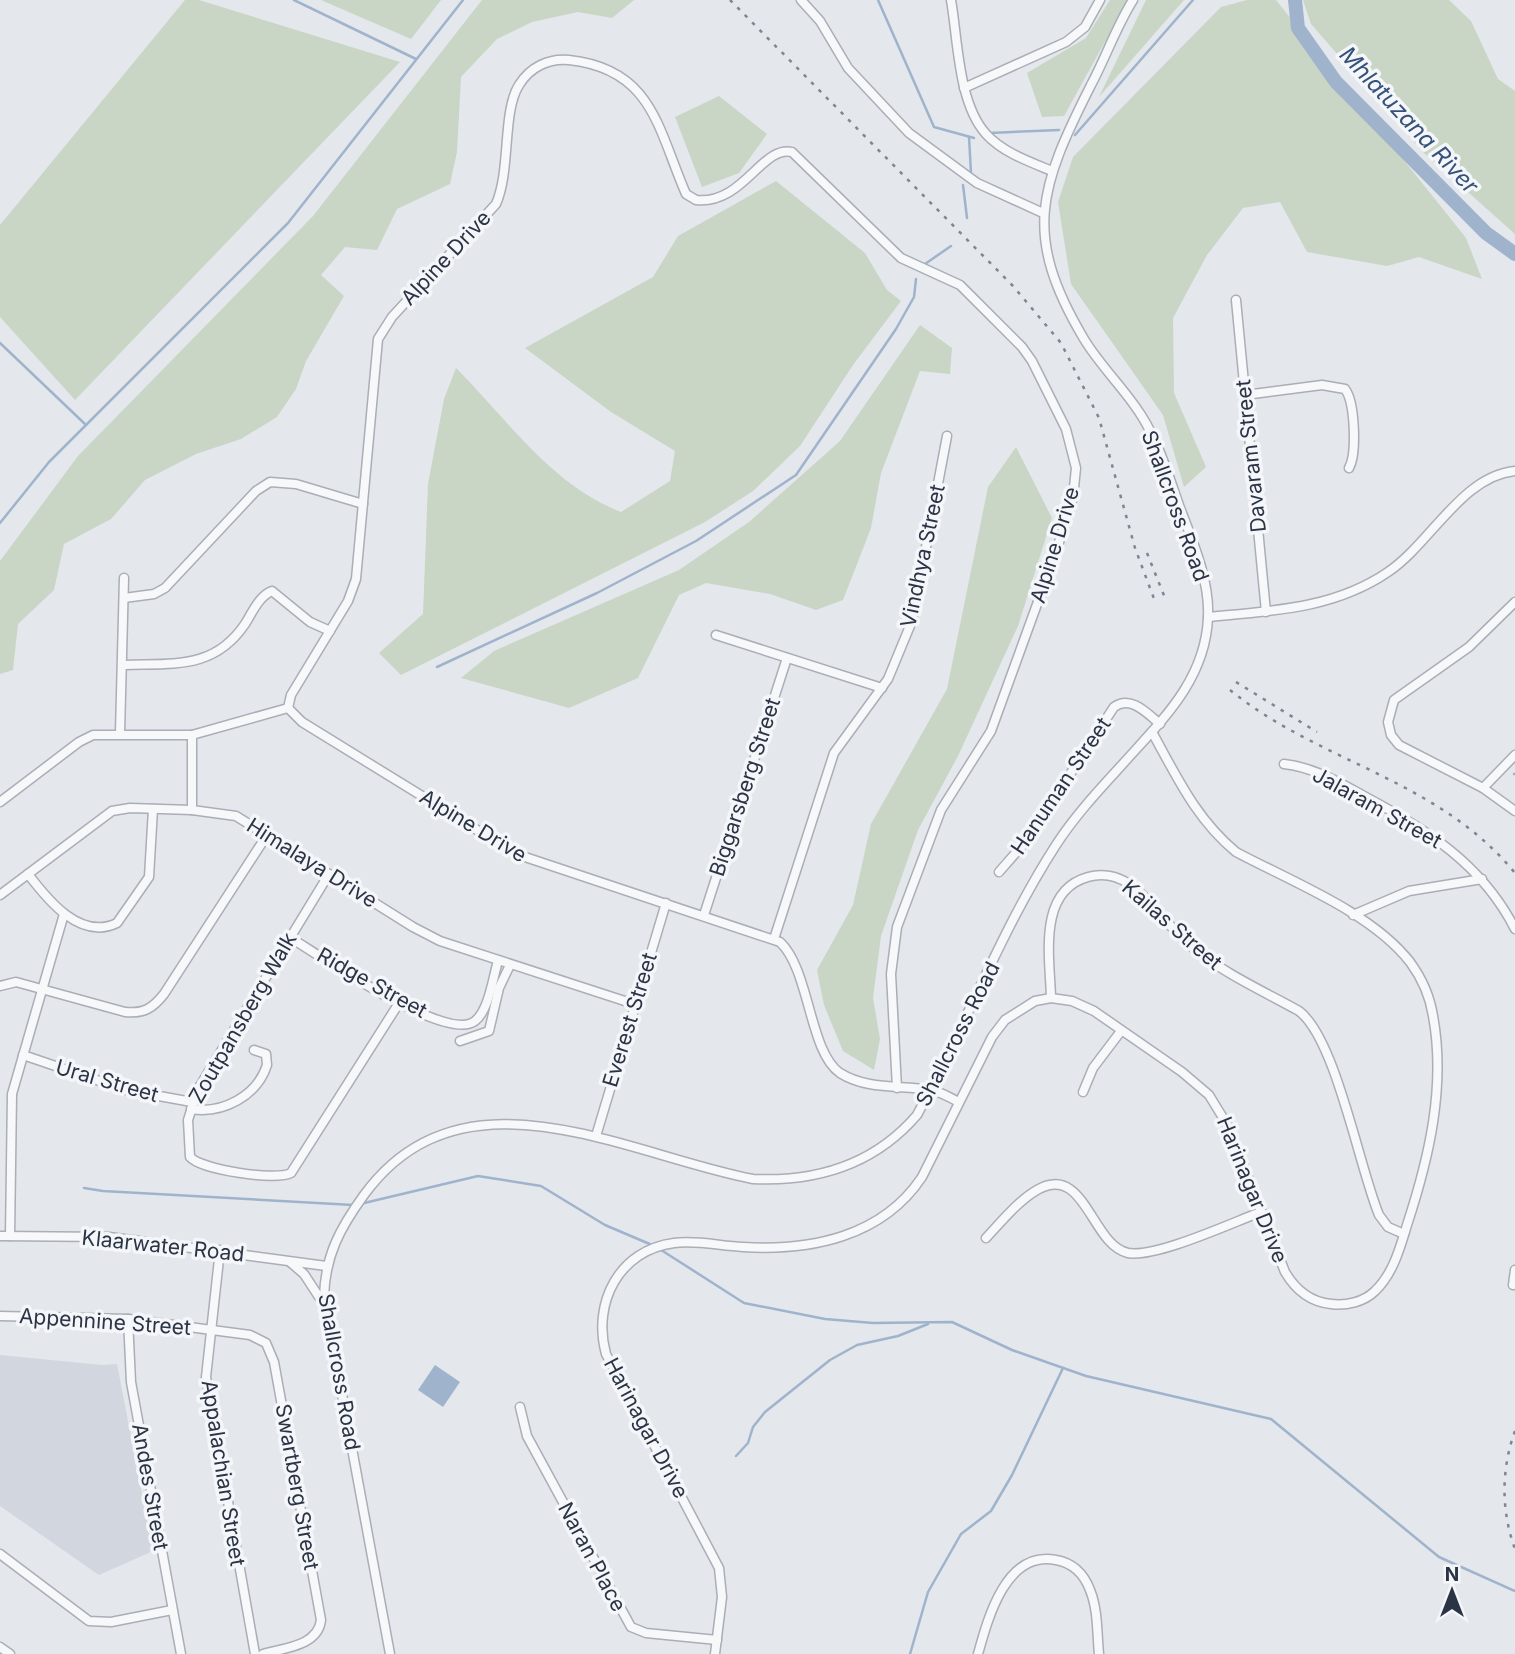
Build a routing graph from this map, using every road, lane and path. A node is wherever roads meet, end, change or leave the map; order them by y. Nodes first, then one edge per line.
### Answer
1 (801, 0) edge
2 (951, 0) edge
3 (1100, 0) edge
4 (1133, 0) edge
5 (964, 88) junction
6 (1052, 171) junction
7 (1043, 213) junction
8 (1236, 300) dead end
9 (1245, 395) junction
10 (947, 436) dead end
11 (1349, 468) dead end
12 (1515, 471) edge
13 (363, 504) junction
14 (124, 578) dead end
15 (124, 598) junction
16 (1515, 602) edge
17 (1266, 612) junction
18 (1208, 617) junction
19 (330, 631) junction
20 (716, 635) dead end
21 (787, 659) junction
22 (124, 665) junction
23 (882, 688) junction
24 (288, 708) junction
25 (1160, 724) junction
26 (1152, 732) junction
27 (121, 733) junction
28 (192, 735) junction
29 (1515, 755) edge
30 (1284, 764) dead end
31 (1483, 788) junction
32 (0, 802) edge
33 (153, 809) junction
34 (192, 810) junction
35 (1515, 811) edge
36 (267, 835) junction
37 (999, 872) dead end
38 (28, 874) junction
39 (328, 874) junction
40 (1482, 879) junction
41 (0, 895) edge
42 (666, 903) junction
43 (64, 914) junction
44 (704, 915) junction
45 (1353, 915) junction
46 (1515, 929) edge
47 (289, 937) junction
48 (774, 939) junction
49 (498, 961) junction
50 (510, 965) junction
51 (0, 986) edge
52 (44, 988) junction
53 (1051, 998) junction
54 (398, 1003) junction
55 (634, 1004) junction
56 (1121, 1031) junction
57 (460, 1041) dead end
58 (254, 1050) dead end
59 (23, 1055) junction
60 (897, 1088) junction
61 (931, 1090) junction
62 (1083, 1091) dead end
63 (959, 1102) junction
64 (191, 1106) junction
65 (596, 1136) junction
66 (10, 1154) junction
67 (0, 1155) edge
68 (1261, 1212) junction
69 (1404, 1234) junction
70 (0, 1236) edge
71 (10, 1236) junction
72 (986, 1238) dead end
73 (220, 1250) junction
74 (287, 1260) junction
75 (326, 1266) junction
76 (1515, 1270) edge
77 (1513, 1285) dead end
78 (325, 1308) junction
79 (0, 1316) edge
80 (128, 1320) junction
81 (209, 1329) junction
82 (520, 1407) dead end
83 (0, 1554) edge
84 (172, 1610) junction
85 (717, 1640) junction
86 (0, 1647) edge
87 (10, 1654) edge
88 (181, 1654) edge
89 (255, 1654) edge
90 (263, 1654) edge
91 (390, 1654) edge
92 (715, 1654) edge
93 (978, 1654) edge
94 (1099, 1654) edge

1 - 7 street
2 - 5 street
3 - 5 street
4 - 6 street, Shallcross Road
5 - 6 street
6 - 7 street, Shallcross Road
7 - 18 street, Shallcross Road
8 - 9 street, Davaram Street
9 - 11 street
9 - 17 street, Davaram Street
10 - 23 street, Vindhya Street
12 - 17 street
13 - 15 street
13 - 19 street, Alpine Drive
13 - 60 street, Alpine Drive
14 - 15 street
15 - 22 street
16 - 31 street
17 - 18 street
18 - 25 street, Shallcross Road
19 - 22 street
19 - 24 street, Alpine Drive
20 - 21 street
21 - 23 street
21 - 44 street, Biggarsberg Street
22 - 27 street
23 - 48 street, Vindhya Street
24 - 28 street
24 - 42 street, Alpine Drive
25 - 26 street, Shallcross Road
25 - 37 street, Hanuman Street
26 - 45 street, Harinagar Drive
26 - 61 street, Shallcross Road
27 - 28 street
27 - 32 street
28 - 34 street
29 - 31 street
30 - 40 street, Jalaram Street
31 - 35 street
33 - 34 street, Himalaya Drive
33 - 38 street, Himalaya Drive
33 - 43 street
34 - 36 street, Himalaya Drive
36 - 39 street, Himalaya Drive
36 - 52 street
38 - 41 street, Himalaya Drive
38 - 43 street
39 - 47 street, Zoutpansberg Walk
39 - 49 street, Himalaya Drive
40 - 45 street
40 - 46 street, Jalaram Street
42 - 44 street, Alpine Drive
42 - 55 street, Everest Street
43 - 52 street
44 - 48 street, Alpine Drive
45 - 69 street, Harinagar Drive
47 - 54 street, Ridge Street
47 - 64 street, Zoutpansberg Walk
48 - 60 street
49 - 50 street, Himalaya Drive
49 - 54 street, Ridge Street
50 - 55 street, Himalaya Drive
50 - 57 street
51 - 52 street
52 - 59 street
53 - 56 street, Harinagar Drive
53 - 63 street, Harinagar Drive
53 - 69 street, Kailas Street
54 - 64 street, Zoutpansberg Walk
55 - 65 street, Everest Street
56 - 62 street
56 - 68 street, Harinagar Drive
58 - 64 street, Ural Street
59 - 64 street, Ural Street
59 - 66 street
60 - 61 street
61 - 63 street
61 - 65 street, Shallcross Road
63 - 85 street, Harinagar Drive
65 - 75 street, Shallcross Road
66 - 67 street
66 - 71 street
68 - 69 street, Harinagar Drive
68 - 72 street
70 - 71 street, Klaarwater Road
71 - 73 street, Klaarwater Road
73 - 74 street, Klaarwater Road
73 - 81 street, Appalachian Street
74 - 75 street, Klaarwater Road
74 - 78 street
75 - 78 street, Shallcross Road
76 - 77 street
78 - 91 street, Shallcross Road
79 - 80 street, Appennine Street
80 - 81 street, Appennine Street
80 - 84 street, Andes Street
81 - 89 street, Appalachian Street
81 - 90 street, Swartberg Street
82 - 85 street, Naran Place
83 - 84 street
84 - 88 street, Andes Street
85 - 92 street, Harinagar Drive
86 - 87 street
93 - 94 street

